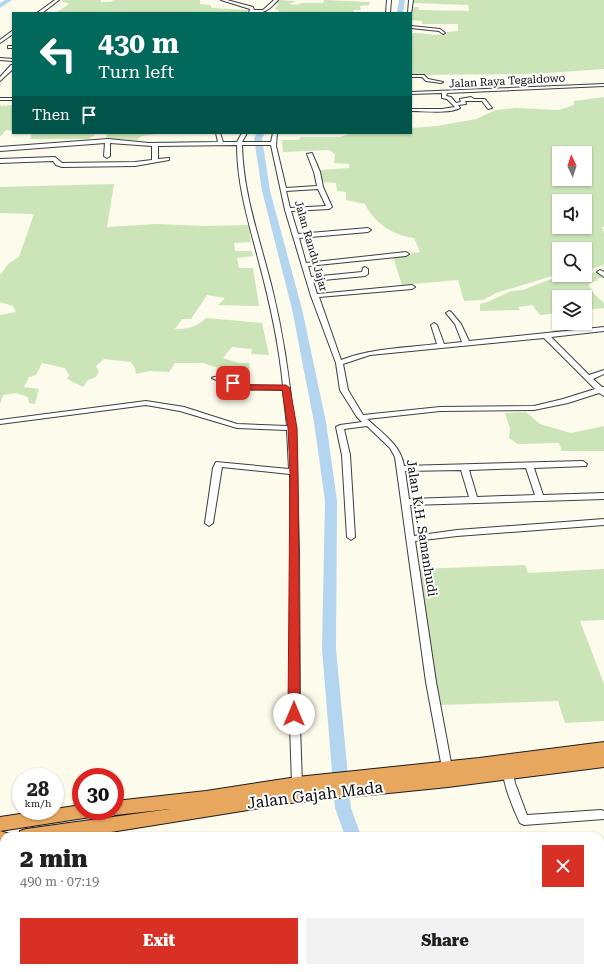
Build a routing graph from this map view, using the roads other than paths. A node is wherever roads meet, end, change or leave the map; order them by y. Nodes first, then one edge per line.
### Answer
1 (57, 0) edge
2 (224, 0) edge
3 (276, 0) edge
4 (389, 0) edge
5 (411, 0) edge
6 (40, 12) edge
7 (252, 12) edge
8 (388, 12) edge
9 (410, 12) edge
10 (412, 27) edge
11 (442, 32) dead end
12 (12, 33) edge
13 (0, 42) edge
14 (0, 59) edge
15 (12, 60) edge
16 (12, 67) edge
17 (412, 76) edge
18 (0, 80) edge
19 (441, 82) dead end
20 (604, 85) edge
21 (445, 92) junction
22 (412, 93) edge
23 (0, 99) edge
24 (12, 99) edge
25 (455, 104) junction
26 (490, 108) dead end
27 (412, 110) edge
28 (218, 134) edge
29 (244, 134) edge
30 (275, 134) edge
31 (108, 142) junction
32 (241, 142) junction
33 (222, 143) junction
34 (271, 143) junction
35 (156, 145) junction
36 (0, 149) edge
37 (310, 154) dead end
38 (107, 156) dead end
39 (167, 159) dead end
40 (0, 161) edge
41 (155, 161) junction
42 (320, 188) junction
43 (286, 189) junction
44 (292, 210) junction
45 (368, 230) dead end
46 (300, 236) junction
47 (406, 254) dead end
48 (308, 264) junction
49 (365, 269) dead end
50 (313, 279) junction
51 (412, 286) dead end
52 (319, 295) junction
53 (449, 313) dead end
54 (434, 325) dead end
55 (604, 329) edge
56 (546, 336) junction
57 (466, 343) junction
58 (441, 346) junction
59 (338, 363) junction
60 (604, 372) edge
61 (216, 378) dead end
62 (588, 378) junction
63 (280, 388) junction
64 (603, 391) edge
65 (361, 416) junction
66 (0, 422) edge
67 (368, 424) junction
68 (292, 428) junction
69 (583, 464) dead end
70 (529, 466) junction
71 (464, 467) junction
72 (401, 469) junction
73 (294, 472) junction
74 (604, 496) edge
75 (540, 498) junction
76 (474, 500) junction
77 (406, 502) junction
78 (604, 522) edge
79 (209, 523) dead end
80 (351, 537) dead end
81 (412, 539) junction
82 (603, 756) edge
83 (448, 768) junction
84 (508, 772) junction
85 (360, 783) junction
86 (297, 784) junction
87 (318, 787) junction
88 (124, 807) edge
89 (72, 814) edge
90 (601, 815) dead end
91 (0, 824) edge
92 (59, 832) edge

1 - 6 street
2 - 7 street
3 - 7 street
4 - 8 street
5 - 9 street
10 - 11 street
12 - 13 street
14 - 15 street
16 - 18 street
17 - 19 street
20 - 21 street, Jalan Raya Tegaldowo
21 - 22 street, Jalan Raya Tegaldowo
21 - 25 street
23 - 24 street
25 - 26 street
25 - 27 street
28 - 33 street
29 - 32 street
30 - 34 street, Jalan Randu Jajar
31 - 35 street
31 - 36 street
31 - 38 street
32 - 33 street
32 - 34 street
32 - 63 street
33 - 35 street
34 - 43 street, Jalan Randu Jajar
35 - 41 street
37 - 42 street
39 - 41 street
40 - 41 street
42 - 43 street
42 - 44 street
43 - 44 street, Jalan Randu Jajar
44 - 46 street, Jalan Randu Jajar
45 - 46 street
46 - 48 street, Jalan Randu Jajar
47 - 48 street
48 - 50 street, Jalan Randu Jajar
49 - 50 street
50 - 52 street, Jalan Randu Jajar
51 - 52 street
52 - 59 street, Jalan Randu Jajar
53 - 57 street
54 - 58 street
55 - 56 street
56 - 57 street
56 - 62 street
57 - 58 street
58 - 59 street
59 - 65 street, Jalan K.H. Samanhudi
60 - 62 street
61 - 63 street
62 - 64 street
63 - 68 street
64 - 65 street
65 - 67 street, Jalan K.H. Samanhudi
66 - 68 street
67 - 72 street, Jalan K.H. Samanhudi
67 - 80 street
68 - 73 street
69 - 70 street
70 - 71 street
70 - 75 street
71 - 72 street
71 - 76 street
72 - 77 street, Jalan K.H. Samanhudi
73 - 79 street
73 - 86 street
74 - 75 street
75 - 76 street
76 - 77 street
77 - 81 street, Jalan K.H. Samanhudi
78 - 81 street
81 - 83 street, Jalan K.H. Samanhudi
82 - 83 highway, Jalan Gajah Mada
82 - 84 highway, Jalan Gajah Mada
83 - 85 highway, Jalan Gajah Mada
84 - 85 highway, Jalan Gajah Mada
84 - 90 street
85 - 87 highway, Jalan Gajah Mada
86 - 87 highway, Jalan Gajah Mada
86 - 88 highway, Jalan Gajah Mada
87 - 92 highway, Jalan Gajah Mada
89 - 91 highway

